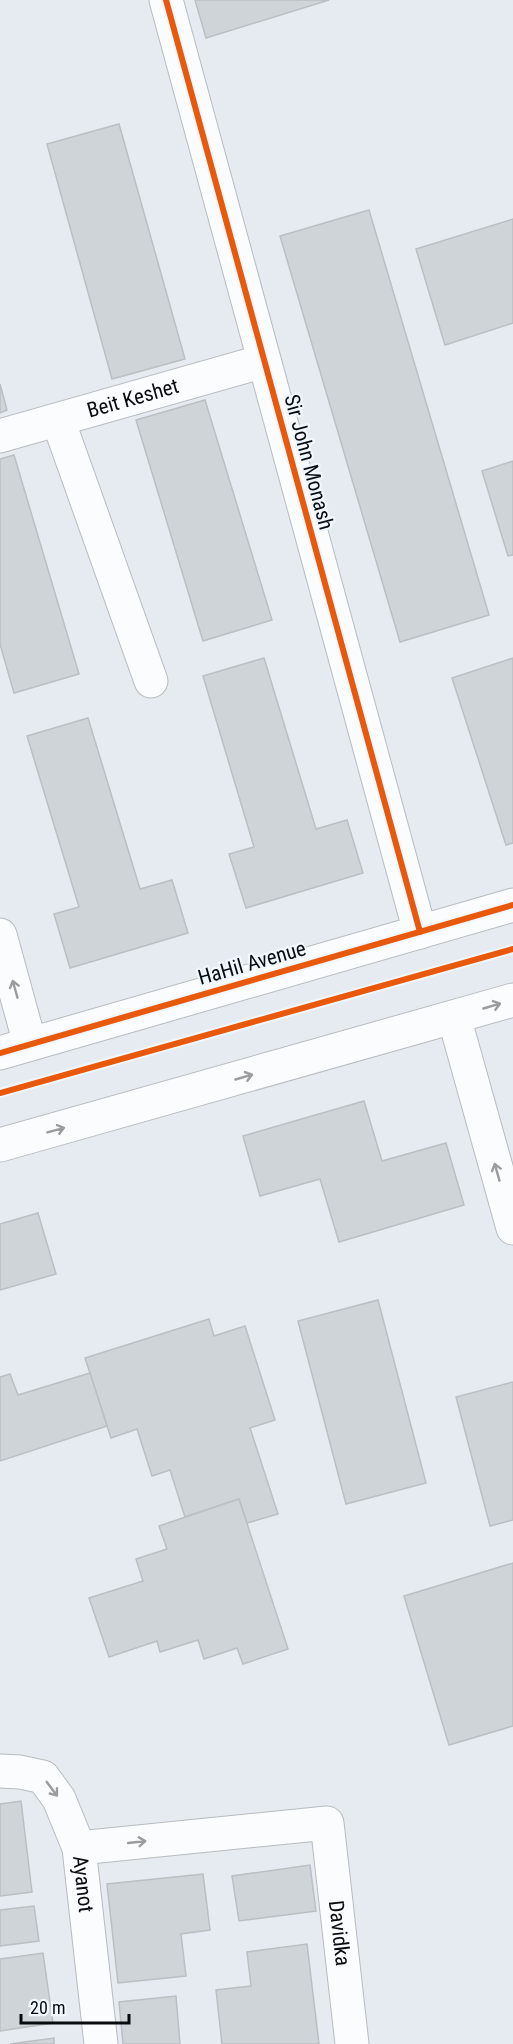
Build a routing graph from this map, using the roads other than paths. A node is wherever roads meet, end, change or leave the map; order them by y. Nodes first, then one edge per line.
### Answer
1 (166, 0) edge
2 (264, 361) junction
3 (58, 420) junction
4 (0, 436) edge
5 (151, 681) dead end
6 (513, 905) edge
7 (420, 932) junction
8 (0, 935) edge
9 (513, 1000) edge
10 (454, 1017) junction
11 (15, 1048) edge
12 (0, 1145) edge
13 (513, 1228) edge
14 (0, 1771) edge
15 (79, 1848) junction
16 (101, 2044) edge
17 (352, 2044) edge

1 - 2 street, Sir John Monash
2 - 3 street, Beit Keshet
2 - 7 street, Sir John Monash
3 - 4 street, Beit Keshet
3 - 5 street
6 - 7 street, HaHil Avenue
7 - 11 street, HaHil Avenue
11 -> 8 street
10 -> 9 street
12 -> 10 street
13 -> 10 street
14 -> 15 street, Ayanot
15 - 16 street, Ayanot
15 -> 17 street, Davidka

